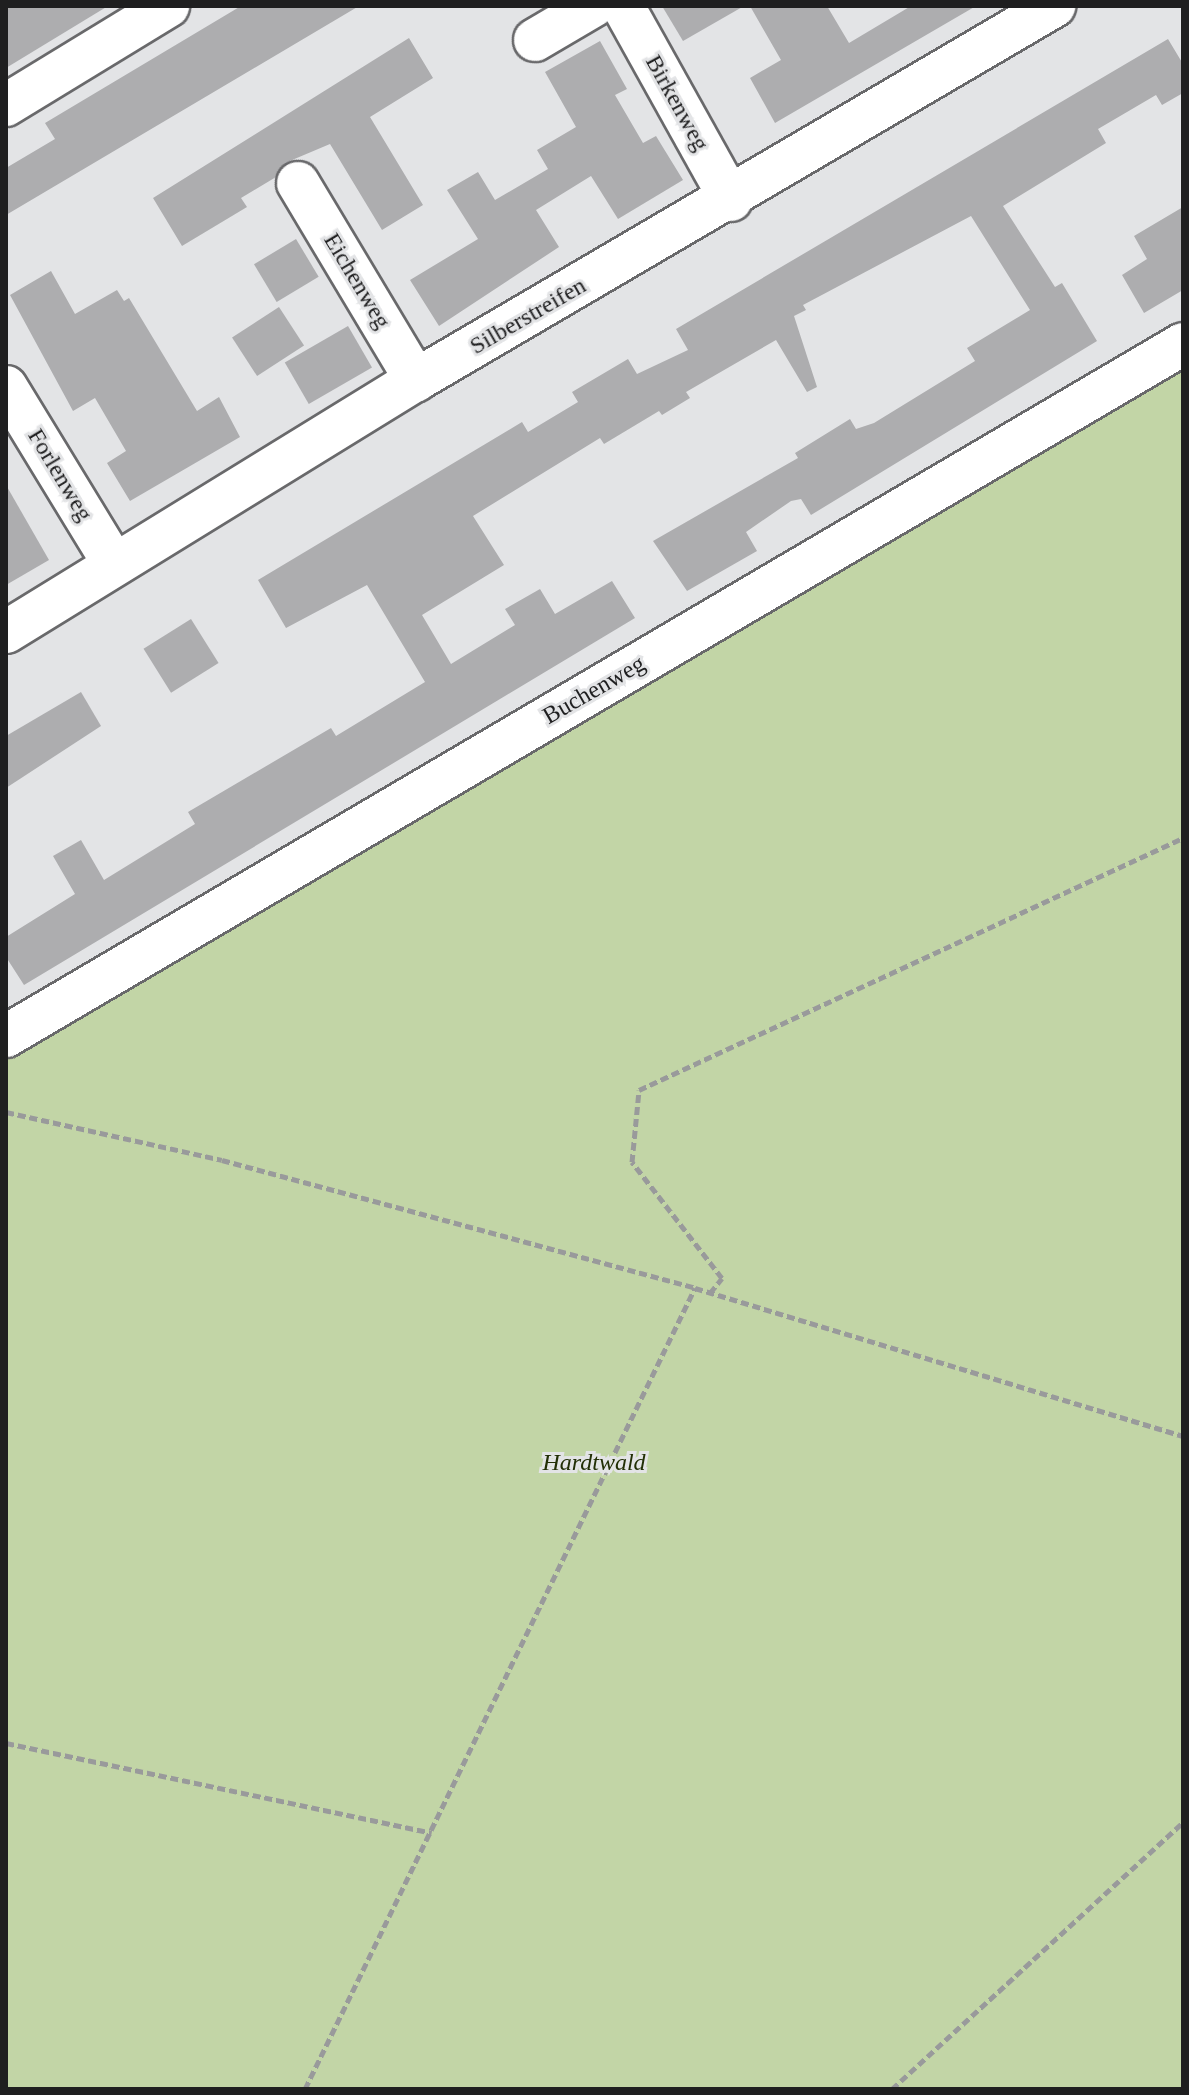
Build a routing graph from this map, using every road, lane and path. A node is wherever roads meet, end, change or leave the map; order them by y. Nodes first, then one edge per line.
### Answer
1 (168, 6) edge
2 (593, 6) edge
3 (623, 6) edge
4 (1030, 12) edge
5 (535, 40) dead end
6 (6, 105) edge
7 (298, 183) dead end
8 (731, 200) junction
9 (1183, 344) edge
10 (416, 380) junction
11 (6, 387) edge
12 (114, 564) junction
13 (6, 632) edge
14 (1183, 838) edge
15 (6, 1036) edge
16 (6, 1112) edge
17 (695, 1288) junction
18 (710, 1293) junction
19 (1183, 1436) edge
20 (6, 1743) edge
21 (1183, 1822) edge
22 (432, 1833) junction
23 (305, 2089) edge
24 (892, 2089) edge

1 - 6 street
2 - 5 street
3 - 8 street, Birkenweg
4 - 8 street, Silberstreifen
7 - 10 street, Eichenweg
8 - 10 street, Silberstreifen
9 - 15 street, Buchenweg
10 - 12 street, Silberstreifen
11 - 12 street, Forlenweg
12 - 13 street, Silberstreifen
14 - 18 path
16 - 17 path
17 - 18 path
17 - 22 path
18 - 19 path
20 - 22 path
21 - 24 path
22 - 23 path

